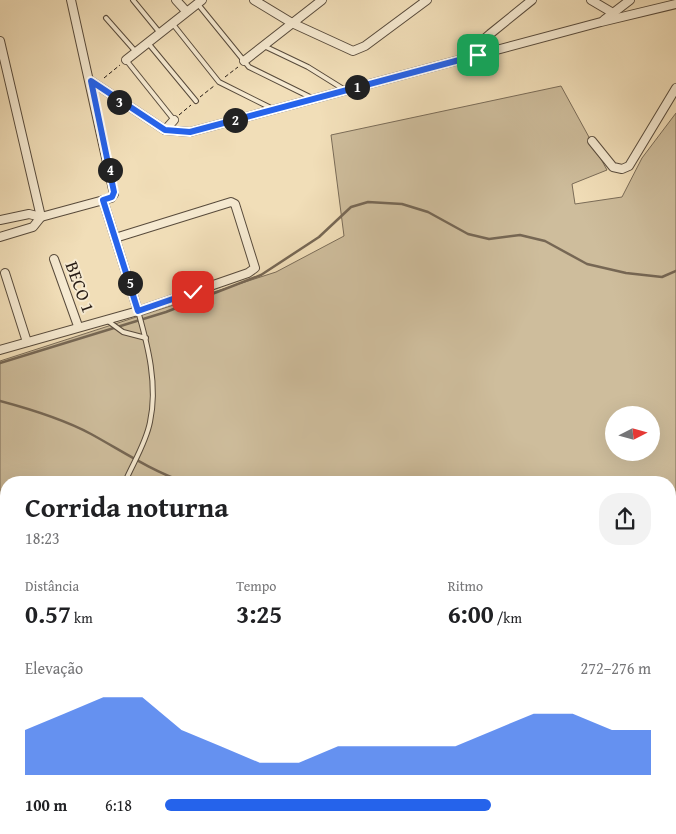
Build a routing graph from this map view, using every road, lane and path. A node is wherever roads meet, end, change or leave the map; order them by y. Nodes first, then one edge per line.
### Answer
1 (70, 0) edge
2 (133, 0) edge
3 (176, 0) edge
4 (254, 0) edge
5 (322, 0) edge
6 (427, 0) edge
7 (532, 0) edge
8 (591, 0) edge
9 (630, 0) edge
10 (200, 2) edge
11 (676, 4) edge
12 (186, 11) junction
13 (613, 13) junction
14 (106, 18) dead end
15 (601, 22) junction
16 (172, 23) junction
17 (292, 23) junction
18 (160, 33) junction
19 (0, 41) edge
20 (148, 43) junction
21 (264, 46) junction
22 (136, 52) junction
23 (478, 55) junction
24 (126, 60) junction
25 (244, 61) junction
26 (219, 82) junction
27 (93, 83) junction
28 (676, 88) edge
29 (345, 90) junction
30 (312, 98) junction
31 (196, 101) junction
32 (273, 109) junction
33 (174, 120) junction
34 (165, 130) junction
35 (592, 141) dead end
36 (103, 200) junction
37 (41, 217) junction
38 (0, 220) edge
39 (0, 237) edge
40 (115, 238) junction
41 (54, 259) dead end
42 (5, 273) dead end
43 (138, 311) junction
44 (106, 319) junction
45 (78, 326) junction
46 (146, 338) junction
47 (27, 342) junction
48 (0, 350) edge
49 (128, 476) edge

1 - 27 street
2 - 18 lane
3 - 12 street
4 - 17 street
5 - 17 street
6 - 17 street
7 - 23 street
8 - 13 street
9 - 13 street
10 - 12 street
10 - 25 lane
11 - 15 street
12 - 16 street
13 - 15 street
14 - 22 lane
15 - 23 street
16 - 18 street
16 - 26 lane
17 - 21 street
18 - 20 street
19 - 37 street
20 - 22 street
20 - 31 lane
21 - 25 street
21 - 29 lane
22 - 24 street
23 - 29 street
24 - 27 path
24 - 33 lane
25 - 26 path
25 - 30 lane
26 - 31 path
26 - 32 lane
27 - 34 street
27 - 36 street
28 - 35 street
29 - 30 street
30 - 32 street
31 - 33 path
32 - 34 street
33 - 34 street
36 - 37 street
36 - 40 street
37 - 38 street
37 - 39 street
40 - 43 street
40 - 43 street
41 - 45 street, BECO 1
42 - 47 street
43 - 44 street
43 - 46 lane
44 - 45 street
44 - 46 lane
45 - 47 street
46 - 49 lane
47 - 48 street

